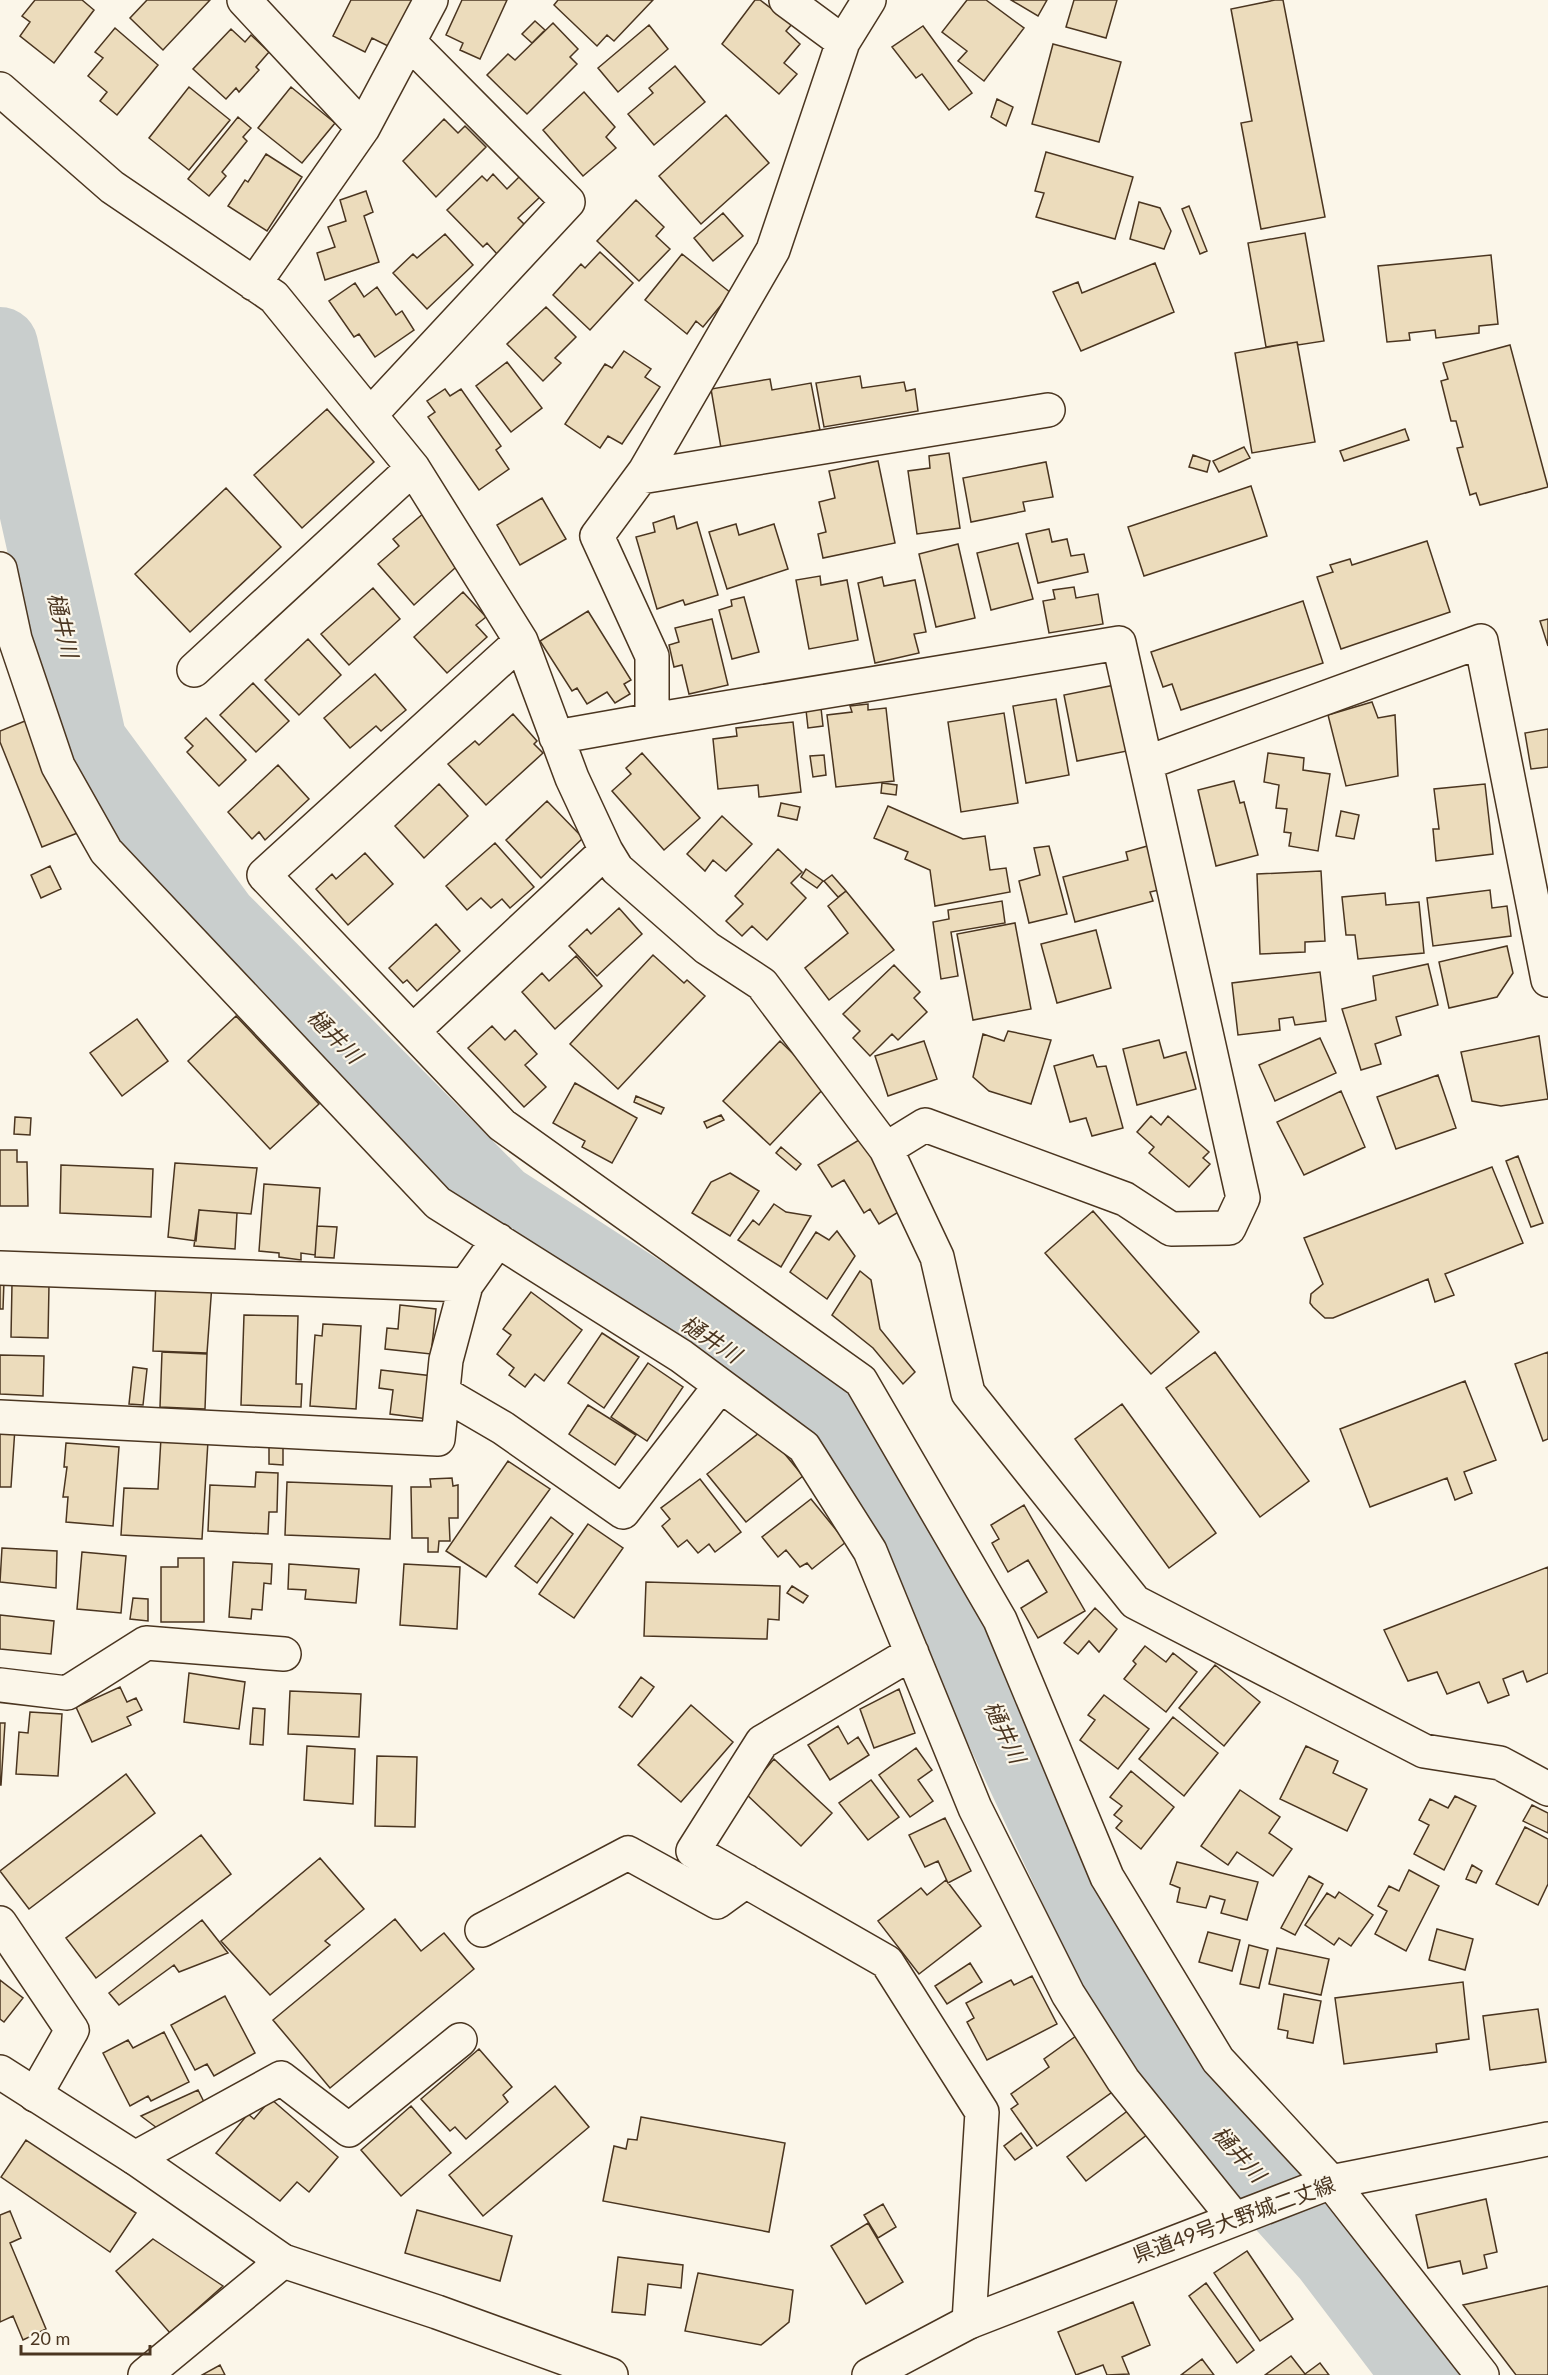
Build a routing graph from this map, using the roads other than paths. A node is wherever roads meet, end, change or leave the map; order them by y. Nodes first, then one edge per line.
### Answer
1 (244, 0) edge
2 (432, 0) edge
3 (786, 0) edge
4 (869, 0) edge
5 (409, 42) junction
6 (843, 42) junction
7 (0, 89) edge
8 (363, 128) junction
9 (254, 284) junction
10 (1048, 410) dead end
11 (370, 415) junction
12 (413, 468) junction
13 (640, 477) junction
14 (0, 569) edge
15 (521, 641) junction
16 (8, 643) edge
17 (194, 670) dead end
18 (651, 720) junction
19 (556, 737) junction
20 (1146, 763) junction
21 (606, 851) junction
22 (1548, 980) edge
23 (413, 1031) junction
24 (886, 1149) junction
25 (498, 1240) junction
26 (0, 1268) edge
27 (466, 1285) junction
28 (720, 1386) junction
29 (443, 1393) junction
30 (0, 1417) edge
31 (912, 1653) junction
32 (284, 1654) dead end
33 (0, 1685) edge
34 (1548, 1789) edge
35 (746, 1881) junction
36 (0, 1923) edge
37 (482, 1930) dead end
38 (460, 2040) dead end
39 (0, 2072) edge
40 (35, 2096) junction
41 (1548, 2139) edge
42 (135, 2158) junction
43 (1331, 2182) junction
44 (1234, 2218) junction
45 (283, 2261) junction
46 (969, 2322) junction
47 (145, 2375) edge
48 (611, 2375) edge
49 (869, 2375) edge
50 (1482, 2375) edge

1 - 8 street
2 - 5 street
3 - 6 street
4 - 6 street
5 - 8 street
5 - 11 street
6 - 13 street
7 - 9 street
8 - 9 street
9 - 11 street
10 - 13 street
11 - 12 street
12 - 15 street
12 - 17 street
13 - 18 street
14 - 16 street
15 - 19 street
15 - 23 street
16 - 25 street
18 - 19 street
18 - 20 street
19 - 21 street
20 - 22 street
20 - 24 street
21 - 23 street
21 - 24 street
23 - 43 street
24 - 34 street
25 - 27 street
25 - 28 street
26 - 27 street
27 - 29 street
28 - 29 street
28 - 31 street
29 - 30 street
31 - 35 street
31 - 44 street
32 - 33 street
35 - 37 street
35 - 46 street
36 - 40 street
38 - 42 street
39 - 40 street
40 - 42 street
41 - 43 street, 県道49号大野城二丈線
42 - 45 street
43 - 44 street, 県道49号大野城二丈線
43 - 50 street
44 - 46 street, 県道49号大野城二丈線
45 - 47 street
45 - 48 street
46 - 49 street, 県道49号大野城二丈線

